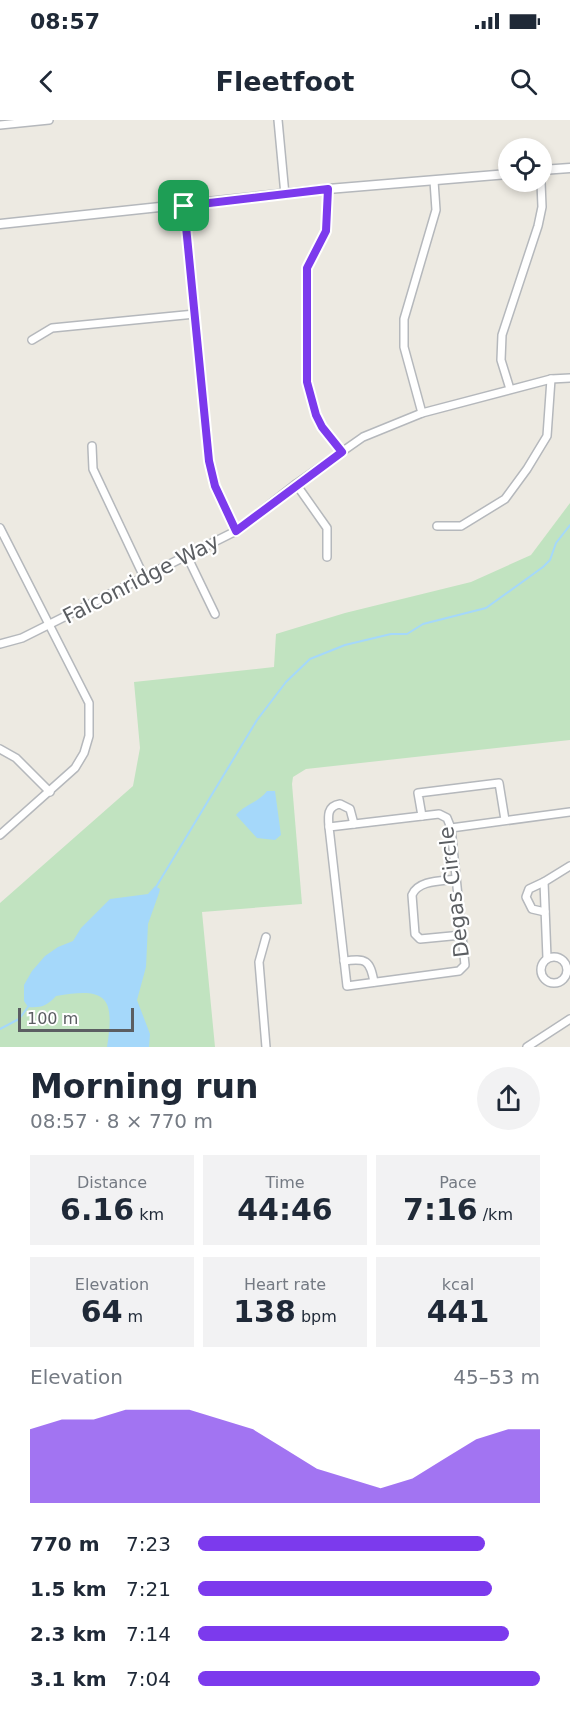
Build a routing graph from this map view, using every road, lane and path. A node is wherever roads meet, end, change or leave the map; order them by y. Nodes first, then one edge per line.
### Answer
1 (49, 120) edge
2 (278, 120) edge
3 (0, 125) edge
4 (570, 168) edge
5 (552, 169) edge
6 (498, 175) edge
7 (434, 181) junction
8 (328, 189) junction
9 (541, 192) edge
10 (285, 195) junction
11 (184, 206) junction
12 (0, 224) edge
13 (195, 314) junction
14 (32, 340) dead end
15 (570, 378) edge
16 (551, 379) junction
17 (510, 389) junction
18 (422, 413) junction
19 (92, 446) dead end
20 (342, 452) junction
21 (296, 484) junction
22 (437, 526) dead end
23 (0, 528) edge
24 (236, 531) junction
25 (187, 556) junction
26 (327, 557) dead end
27 (144, 577) junction
28 (215, 614) dead end
29 (49, 625) junction
30 (0, 644) edge
31 (0, 749) edge
32 (50, 792) junction
33 (570, 812) edge
34 (422, 816) junction
35 (505, 820) junction
36 (354, 824) junction
37 (329, 827) junction
38 (451, 828) junction
39 (0, 835) edge
40 (570, 866) edge
41 (456, 879) junction
42 (544, 882) junction
43 (545, 912) junction
44 (462, 935) junction
45 (266, 937) dead end
46 (547, 958) dead end
47 (344, 961) junction
48 (374, 982) junction
49 (570, 1019) edge
50 (266, 1047) edge
51 (527, 1047) edge

1 - 3 street
2 - 10 street
4 - 5 street
6 - 7 street
7 - 8 street
7 - 18 street
8 - 10 street
8 - 20 street
9 - 17 street
10 - 11 street
11 - 12 street
11 - 13 street
13 - 14 street
13 - 24 street
15 - 16 street, Falconridge Way
16 - 17 street, Falconridge Way
16 - 22 street
17 - 18 street, Falconridge Way
18 - 20 street, Falconridge Way
19 - 27 street
20 - 21 street, Falconridge Way
21 - 24 street, Falconridge Way
21 - 26 street
23 - 29 street
24 - 25 street, Falconridge Way
25 - 27 street, Falconridge Way
25 - 28 street
27 - 29 street, Falconridge Way
29 - 30 street, Falconridge Way
29 - 32 street
31 - 32 street
32 - 39 street
33 - 35 street
34 - 35 street
34 - 36 street, Degas Circle
34 - 38 street, Degas Circle
35 - 38 street
36 - 37 street, Degas Circle
36 - 37 street
37 - 47 street, Degas Circle
38 - 41 street, Degas Circle
40 - 42 street
41 - 44 street, Degas Circle
41 - 44 street
42 - 43 street
42 - 43 street
43 - 46 street
44 - 48 street, Degas Circle
45 - 50 street
47 - 48 street
47 - 48 street, Degas Circle
49 - 51 street

